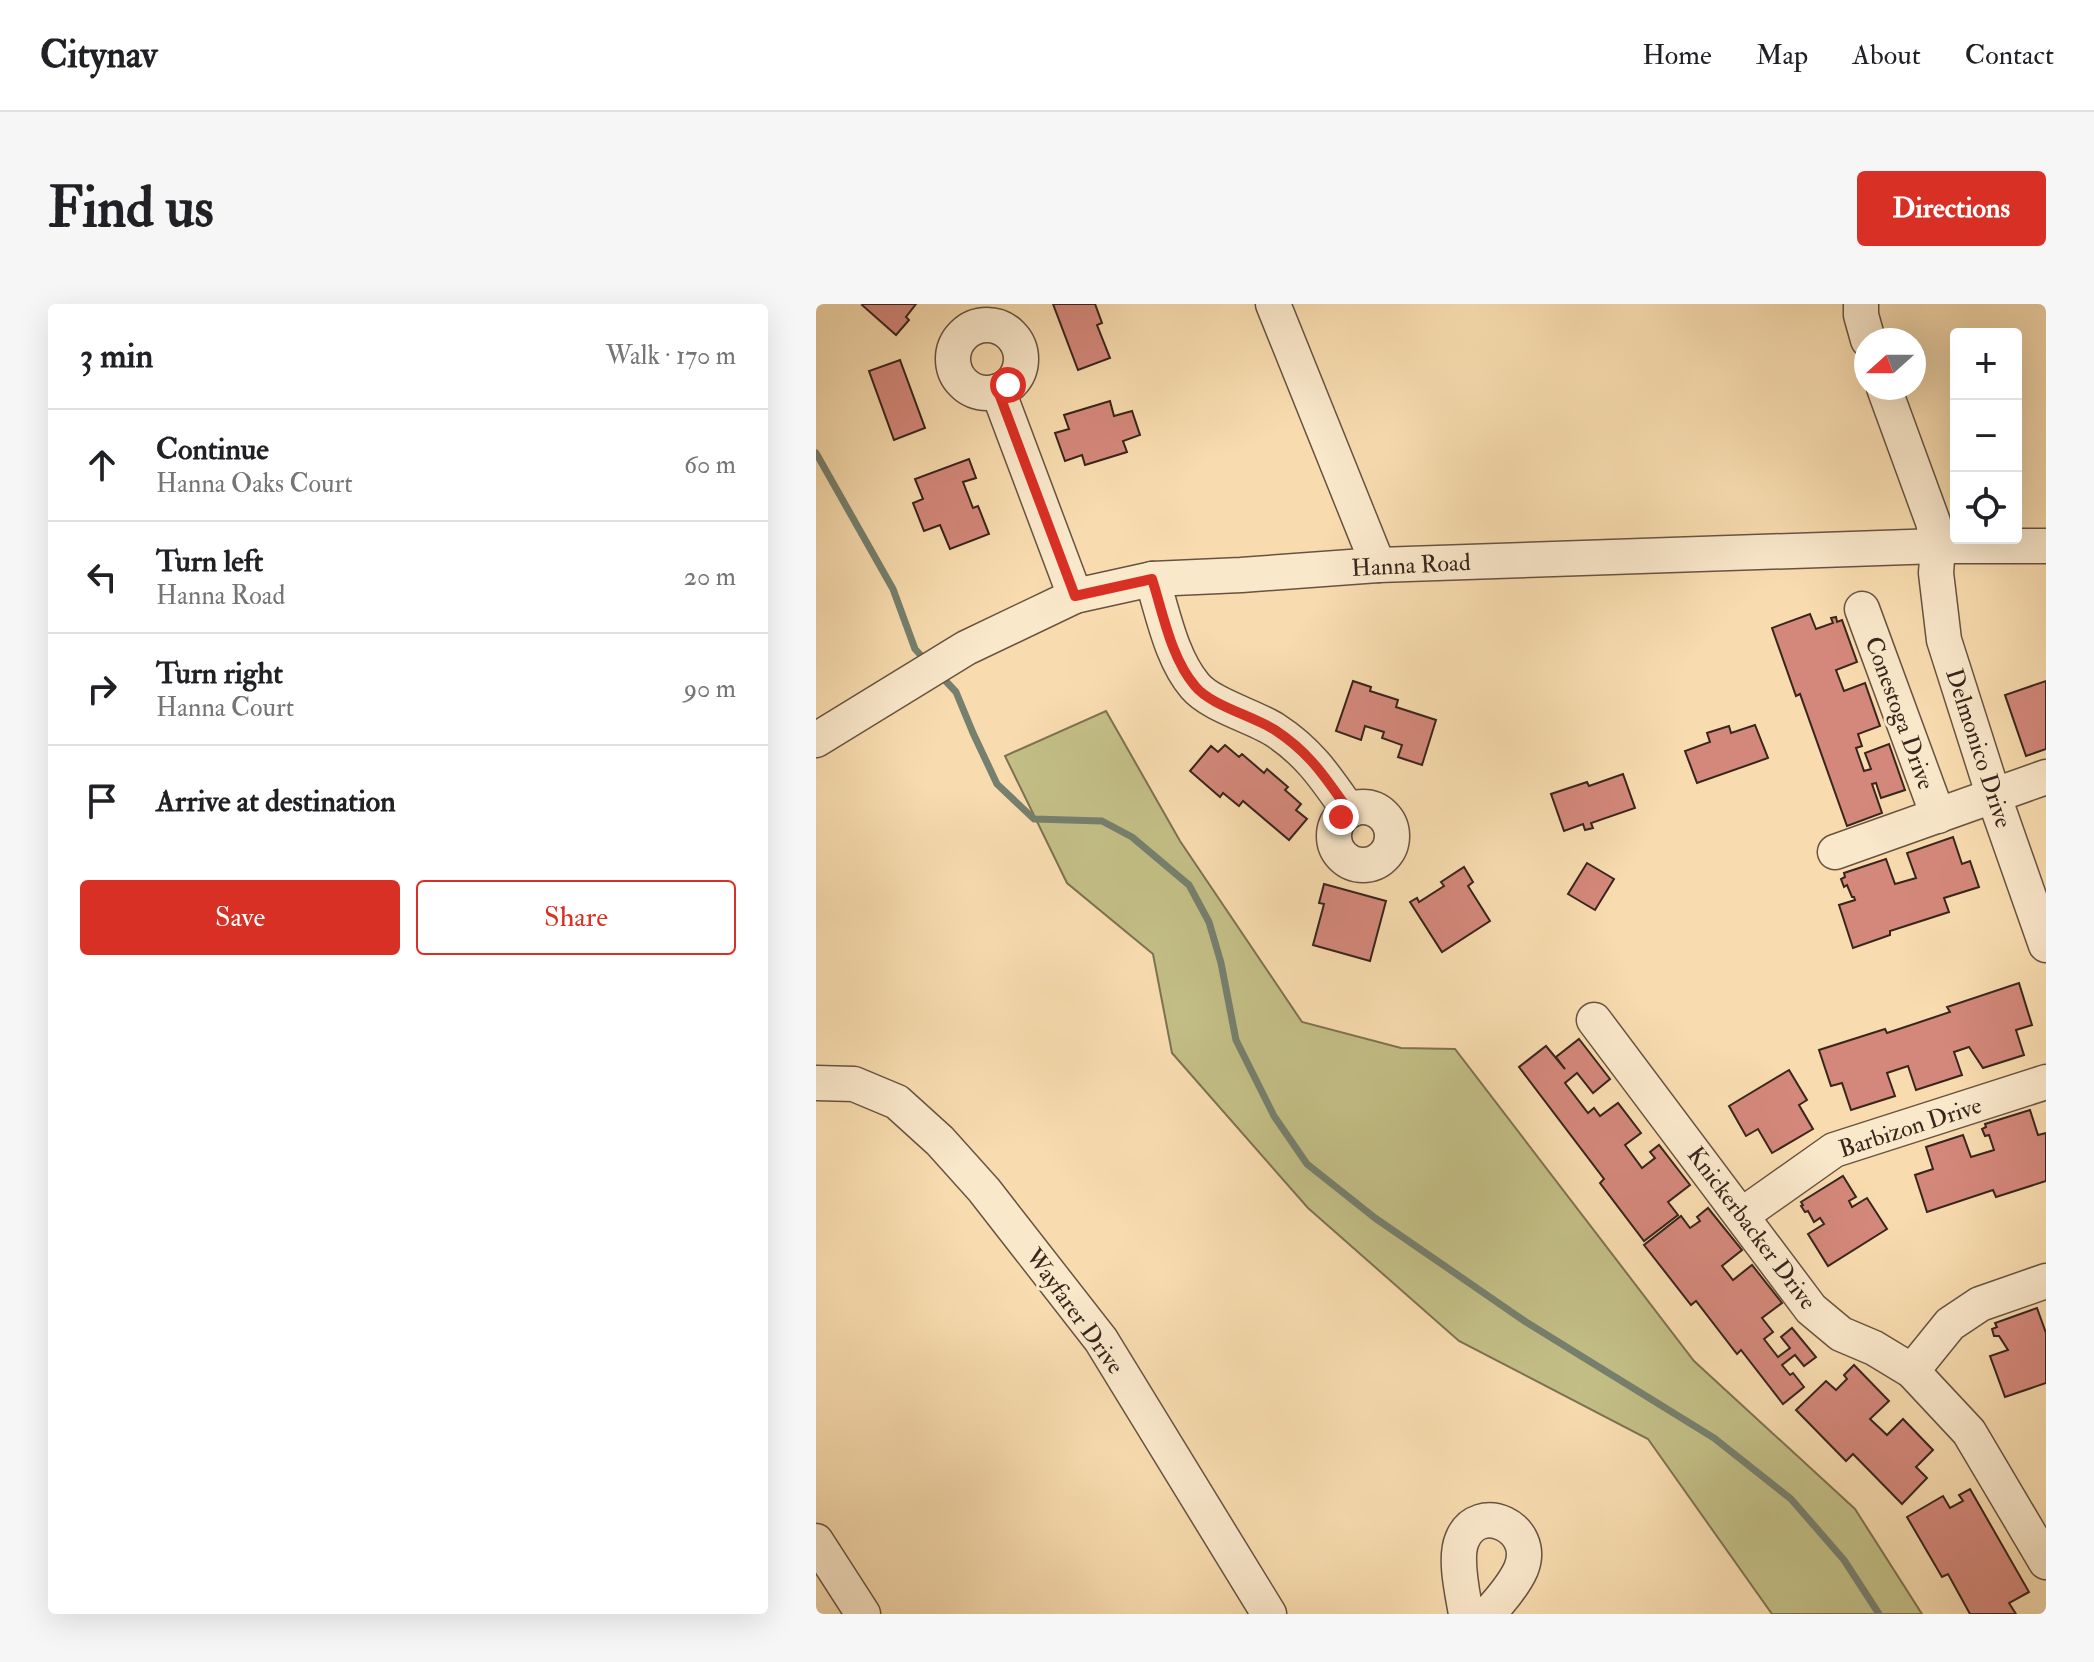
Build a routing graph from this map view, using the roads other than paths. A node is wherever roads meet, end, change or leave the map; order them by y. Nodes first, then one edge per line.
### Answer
1 (1273, 304) edge
2 (1861, 304) edge
3 (1865, 328) edge
4 (998, 391) dead end
5 (1888, 400) edge
6 (1938, 546) junction
7 (2046, 546) edge
8 (1378, 565) junction
9 (1152, 579) junction
10 (1075, 596) junction
11 (1862, 609) dead end
12 (816, 740) edge
13 (2046, 777) edge
14 (1994, 797) junction
15 (1349, 811) dead end
16 (1938, 816) junction
17 (1835, 852) dead end
18 (2046, 945) edge
19 (1594, 1020) dead end
20 (2046, 1082) edge
21 (816, 1083) edge
22 (1742, 1215) junction
23 (2046, 1281) edge
24 (1912, 1371) junction
25 (816, 1541) edge
26 (2046, 1562) edge
27 (863, 1614) edge
28 (1269, 1614) edge
29 (1466, 1614) edge
30 (1488, 1614) edge

1 - 8 street
2 - 3 street
4 - 10 street
5 - 6 street, Delmonico Drive
6 - 7 street, Hanna Road
6 - 8 street, Hanna Road
6 - 14 street, Delmonico Drive
8 - 9 street, Hanna Road
9 - 10 street, Hanna Road
9 - 15 street
10 - 12 street, Hanna Road
11 - 16 street, Conestoga Drive
13 - 14 street, Conestoga Drive
14 - 16 street, Conestoga Drive
14 - 18 street, Delmonico Drive
16 - 17 street, Conestoga Drive
19 - 22 street, Knickerbacker Drive
20 - 22 street, Barbizon Drive
21 - 28 street, Wayfarer Drive
22 - 24 street, Knickerbacker Drive
23 - 24 street
24 - 26 street, Knickerbacker Drive
25 - 27 street
29 - 30 street

